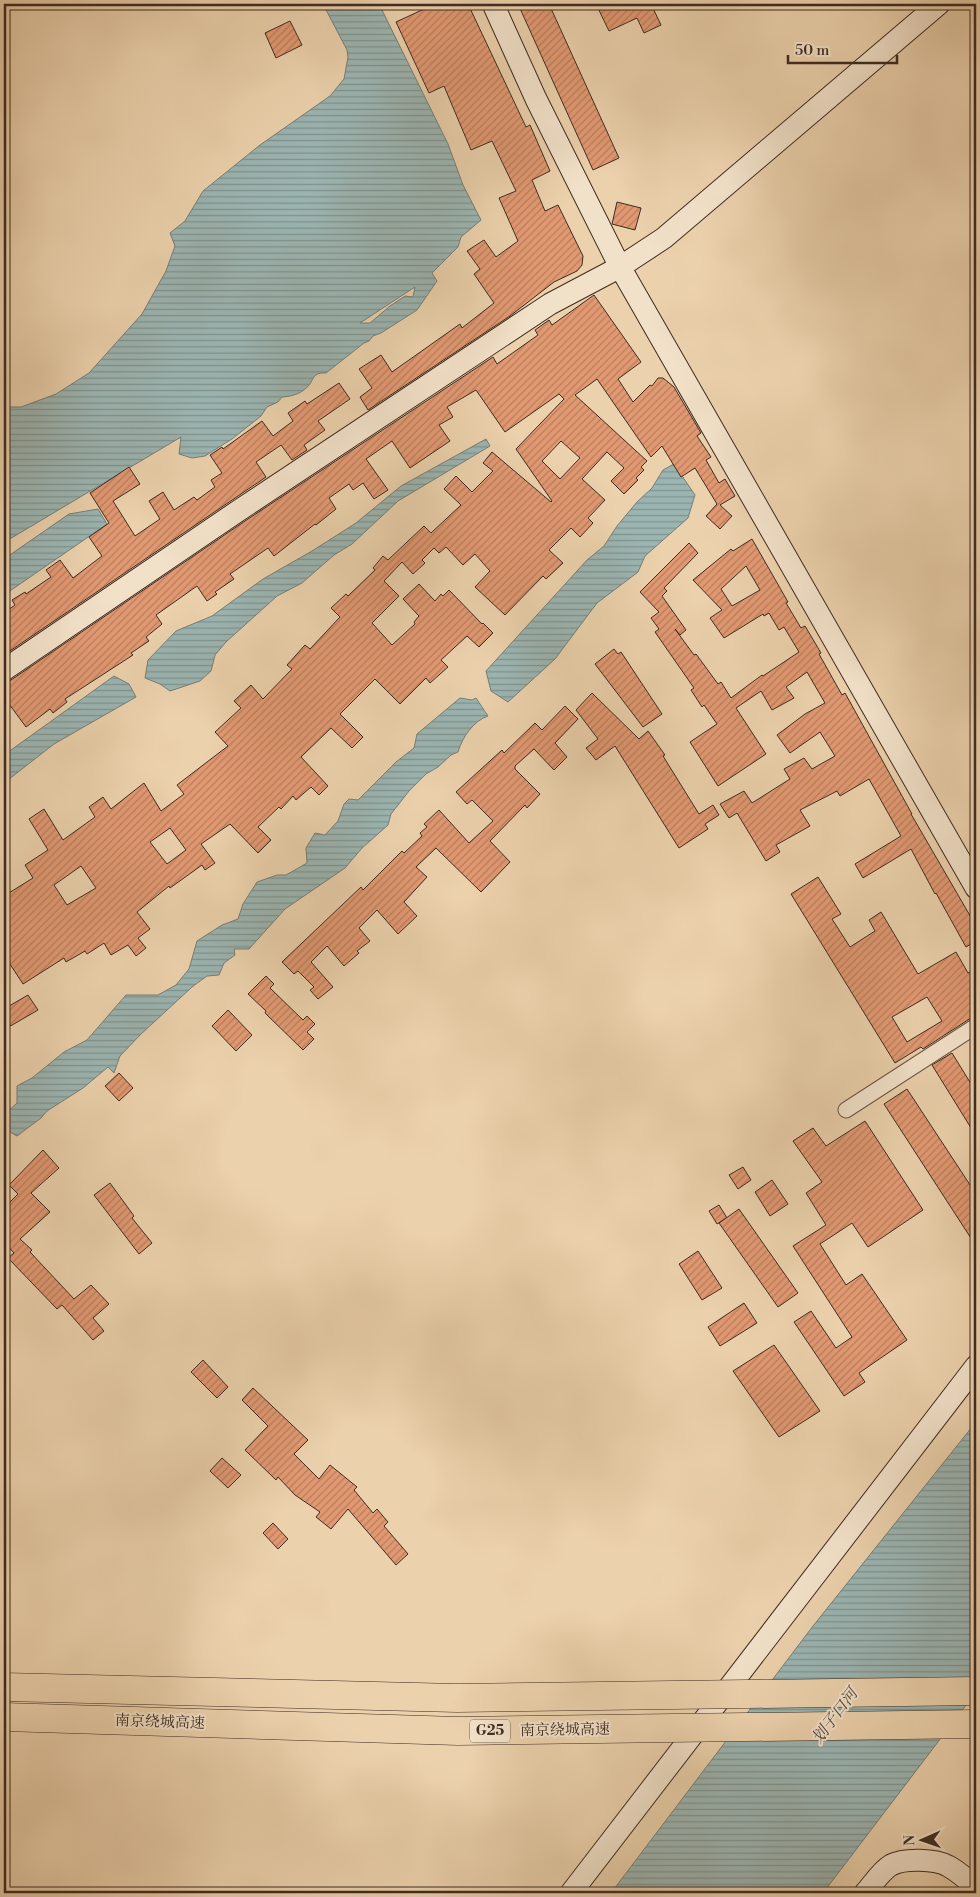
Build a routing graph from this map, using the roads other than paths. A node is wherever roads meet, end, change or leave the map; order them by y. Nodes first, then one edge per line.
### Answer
1 (493, 4) edge
2 (939, 4) edge
3 (620, 267) junction
4 (4, 670) edge
5 (976, 888) edge
6 (976, 1026) edge
7 (846, 1110) dead end
8 (976, 1366) edge
9 (4, 1687) edge
10 (976, 1691) edge
11 (4, 1717) edge
12 (976, 1724) edge
13 (976, 1887) edge
14 (571, 1893) edge
15 (865, 1893) edge

1 - 3 main road
2 - 3 main road
3 - 4 main road
3 - 5 main road
6 - 7 street
8 - 14 main road
9 - 10 highway, 南京绕城高速 / G25, bridge
11 - 12 highway, 南京绕城高速 / G25, bridge
13 - 15 main road

